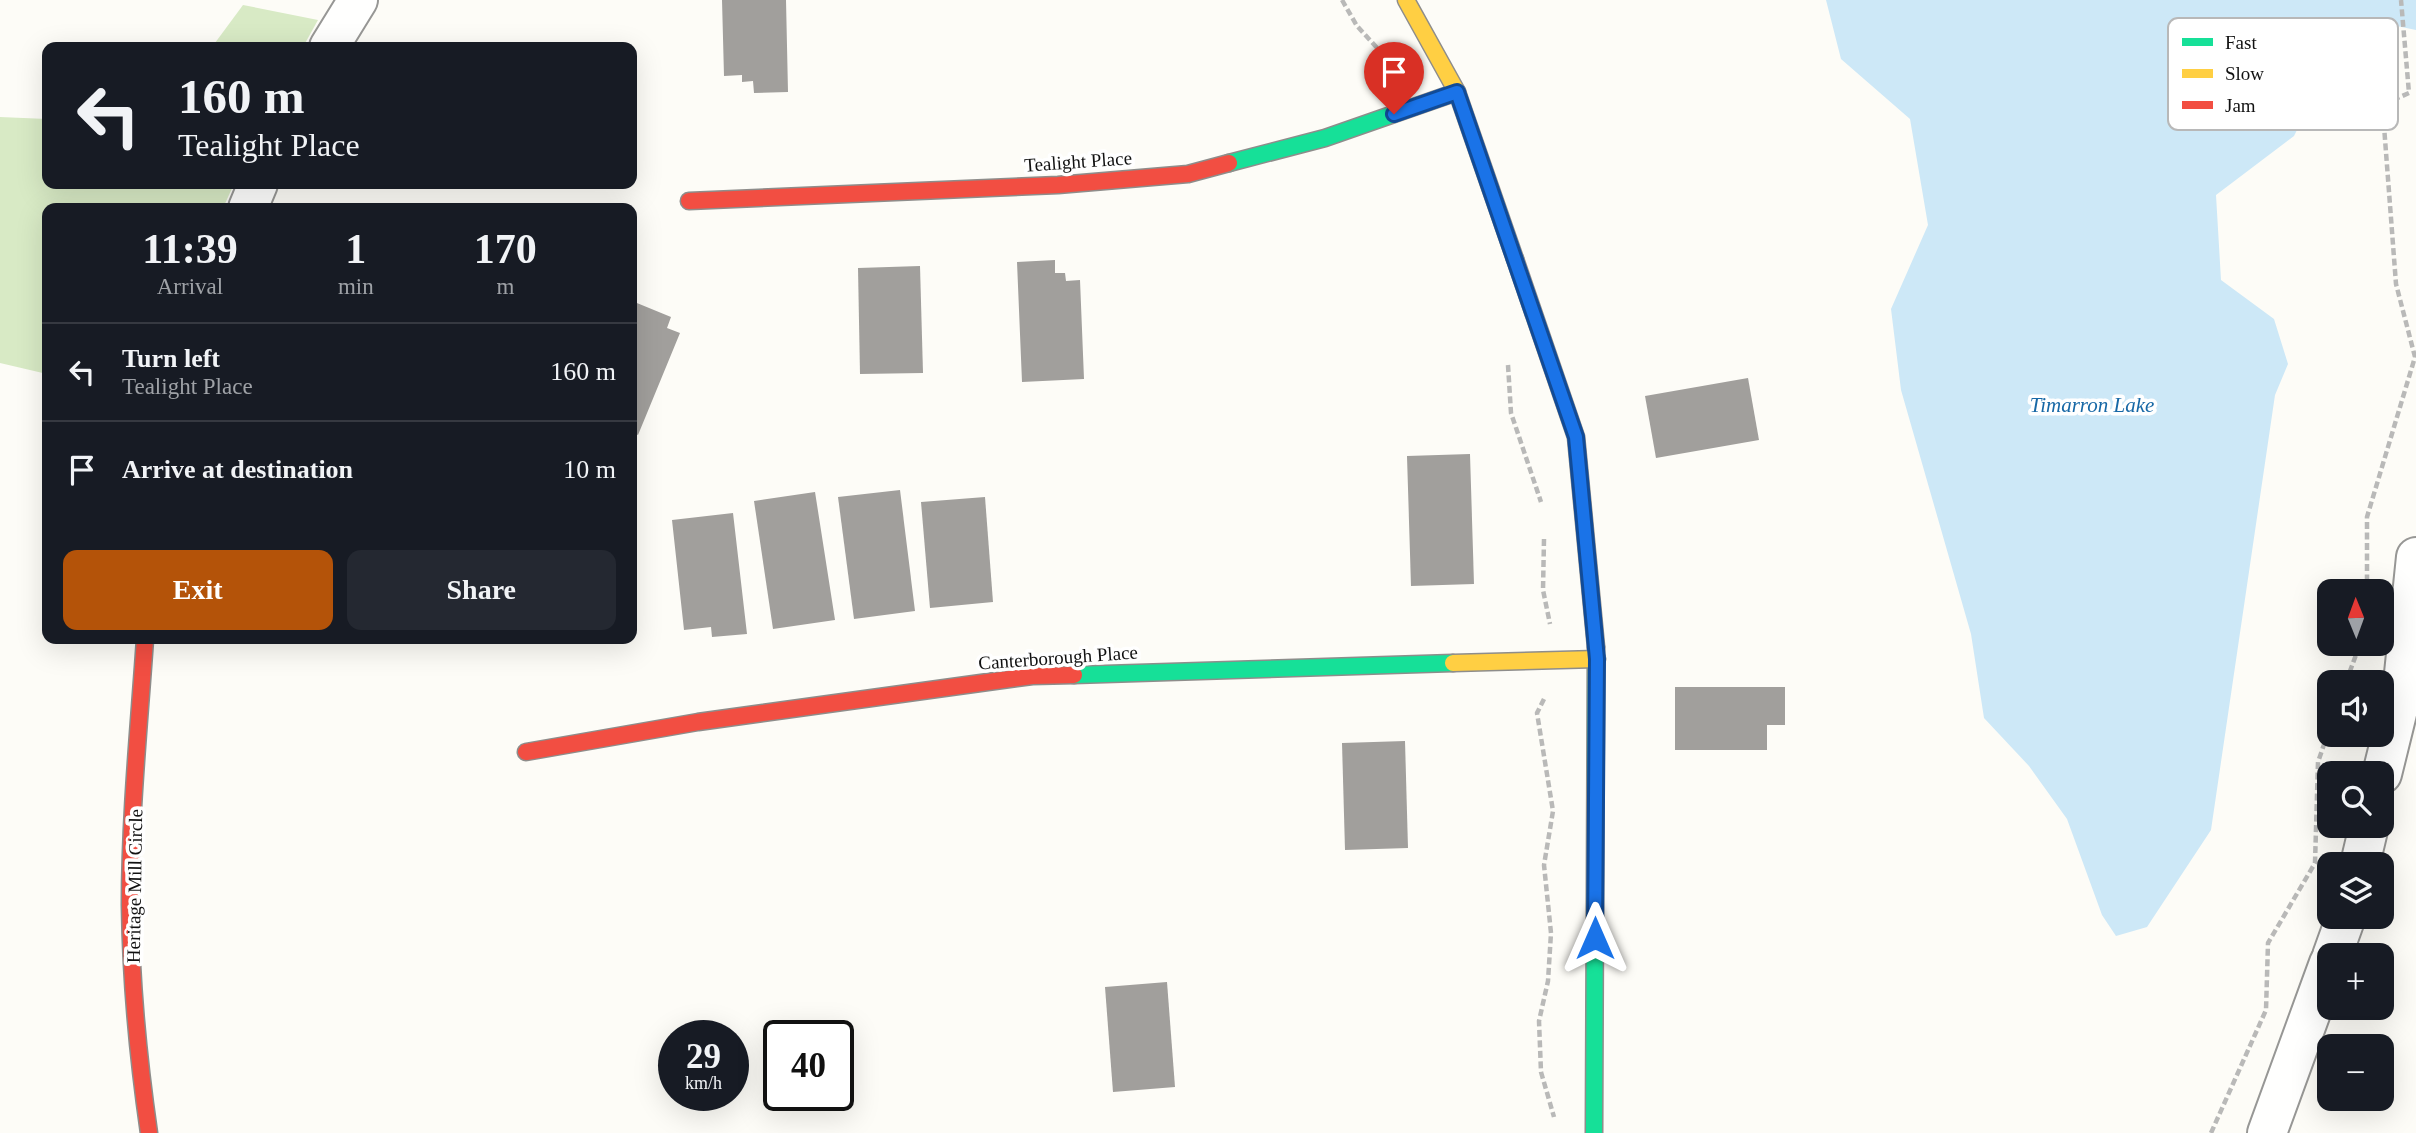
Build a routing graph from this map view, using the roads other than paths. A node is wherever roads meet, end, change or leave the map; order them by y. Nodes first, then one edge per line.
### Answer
1 (358, 0) edge
2 (1406, 0) edge
3 (332, 42) edge
4 (1457, 92) junction
5 (689, 201) dead end
6 (2416, 557) edge
7 (145, 644) edge
8 (1597, 659) junction
9 (526, 752) dead end
10 (2385, 761) edge
11 (2317, 996) edge
12 (149, 1133) edge
13 (1594, 1133) edge
14 (2267, 1133) edge

1 - 3 street
2 - 4 street
4 - 5 street, Tealight Place
4 - 8 street
6 - 10 street
7 - 12 street, Heritage Mill Circle
8 - 9 street, Canterborough Place
8 - 13 street
11 - 14 street

